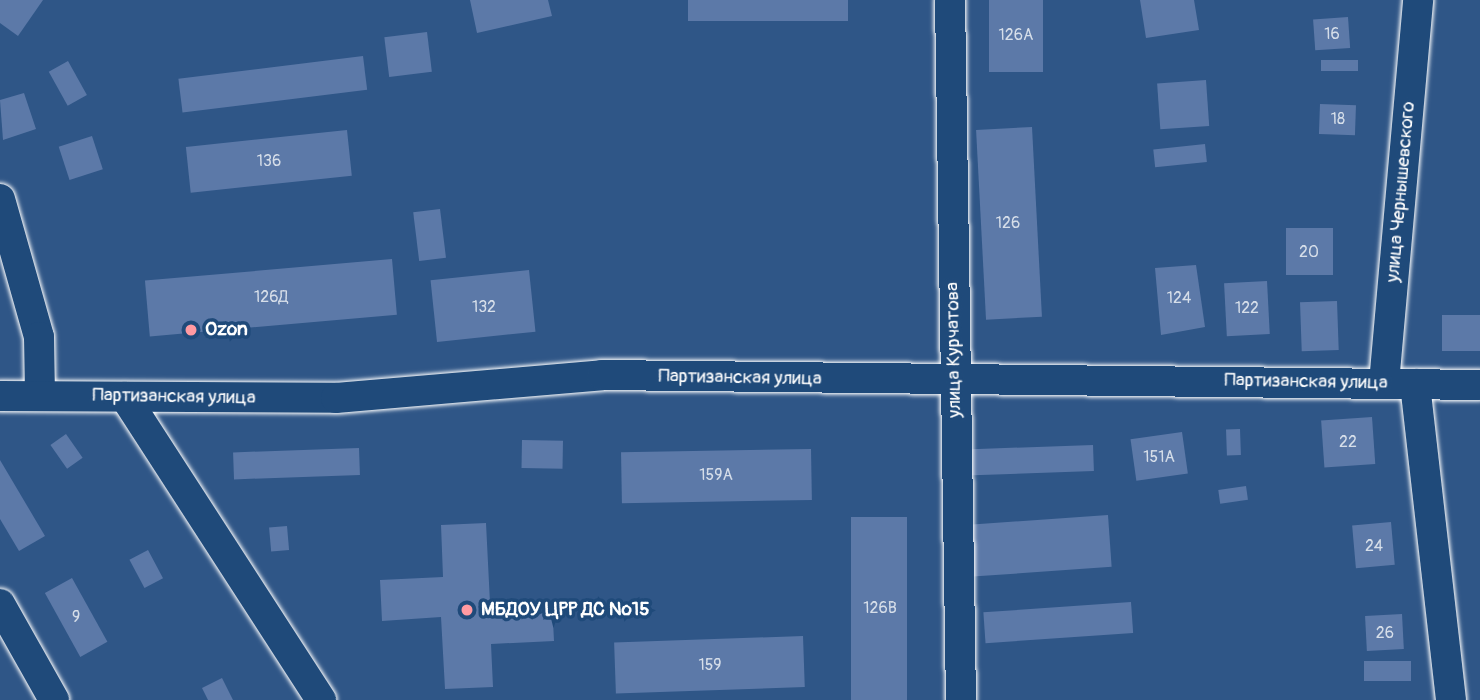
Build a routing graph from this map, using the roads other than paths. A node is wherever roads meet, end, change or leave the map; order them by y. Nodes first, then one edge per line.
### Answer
1 (950, 0) edge
2 (1418, 0) edge
3 (0, 199) edge
4 (954, 382) junction
5 (1384, 383) junction
6 (1415, 384) junction
7 (1480, 385) edge
8 (40, 395) junction
9 (0, 396) edge
10 (125, 397) junction
11 (0, 604) edge
12 (54, 700) edge
13 (321, 700) edge
14 (961, 700) edge
15 (1451, 700) edge

1 - 4 street, улица Курчатова
2 - 5 street, улица Чернышевского
3 - 8 street
4 - 5 street, Партизанская улица
4 - 10 street, Партизанская улица
4 - 14 street, улица Курчатова
5 - 6 street, Партизанская улица
6 - 7 street, Партизанская улица
6 - 15 street
8 - 9 street, Партизанская улица
8 - 10 street, Партизанская улица
10 - 13 street
11 - 12 street

